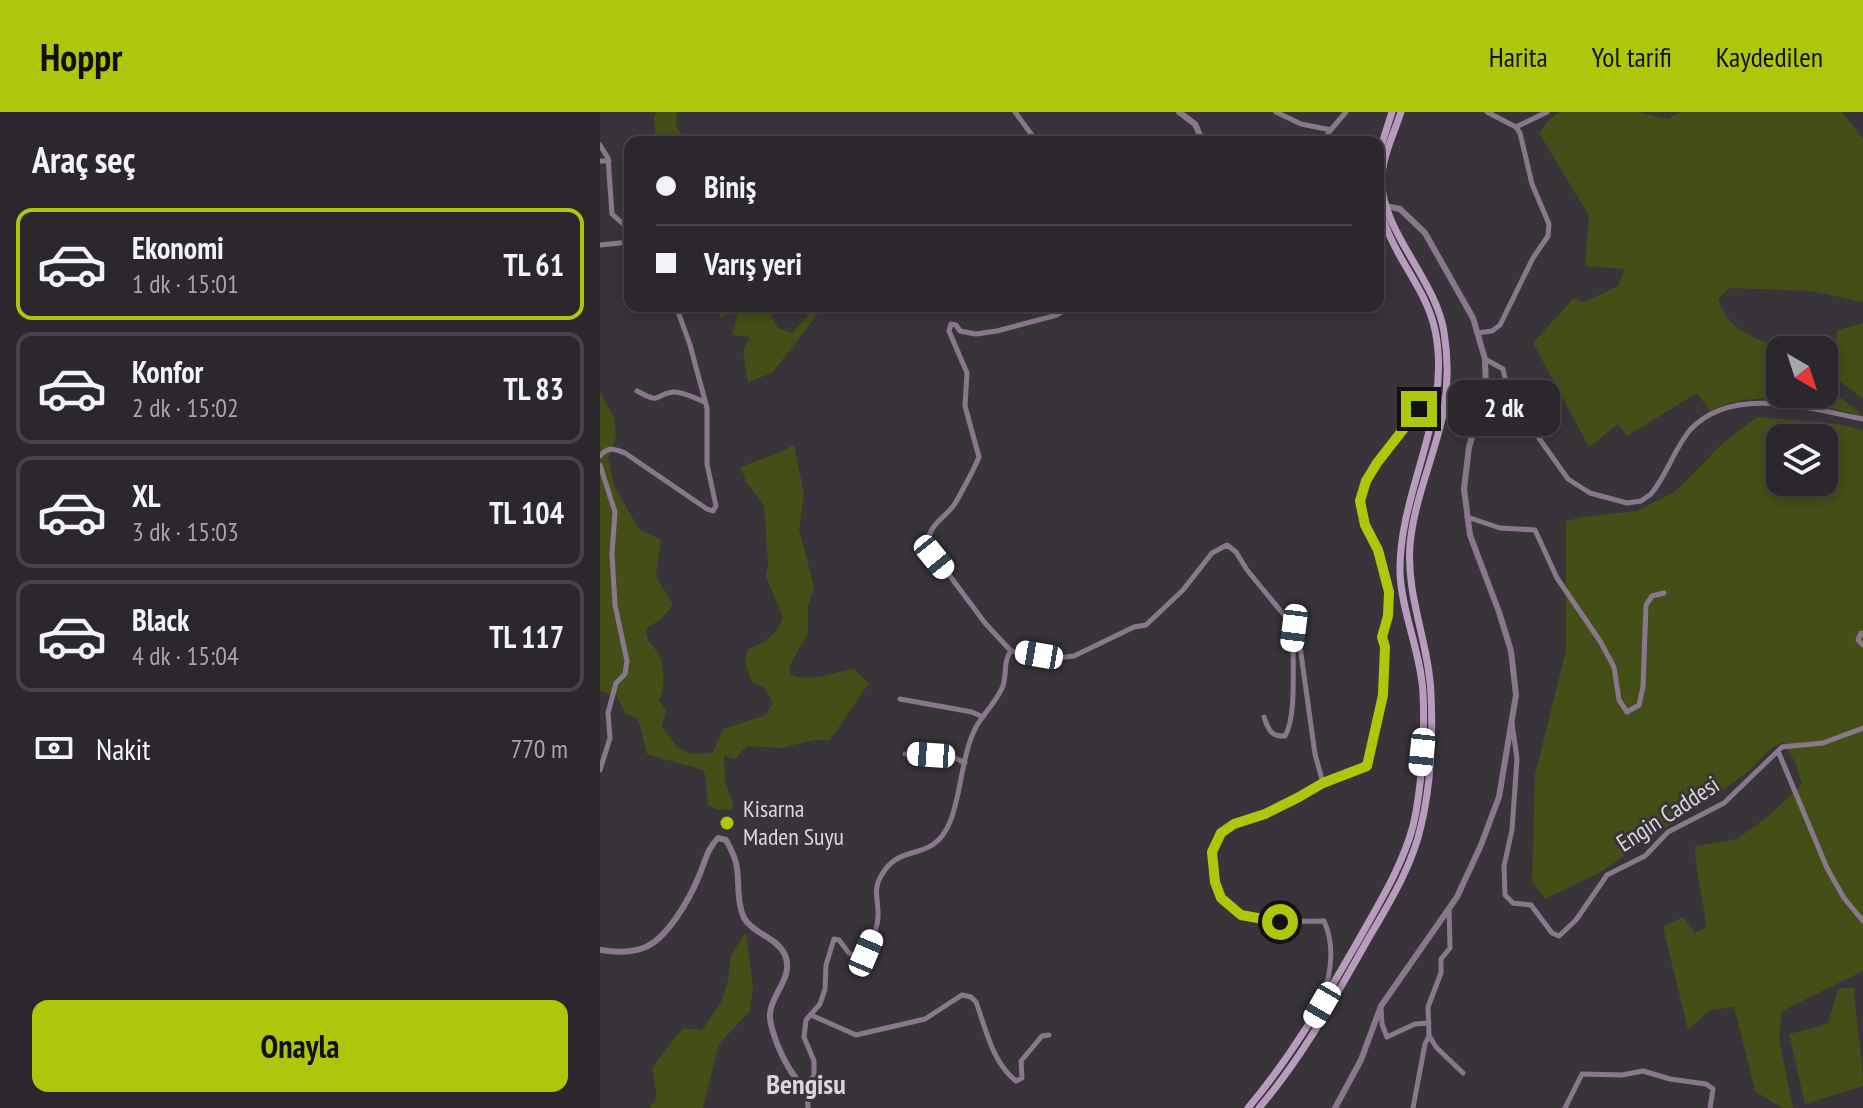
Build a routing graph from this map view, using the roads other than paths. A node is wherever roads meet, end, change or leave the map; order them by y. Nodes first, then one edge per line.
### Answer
1 (1015, 112) edge
2 (1179, 112) edge
3 (1276, 112) edge
4 (1346, 112) edge
5 (1392, 112) edge
6 (1401, 112) edge
7 (1487, 112) edge
8 (1547, 112) edge
9 (1516, 127) junction
10 (1331, 130) junction
11 (1033, 136) edge
12 (1200, 136) edge
13 (1329, 136) edge
14 (1384, 137) edge
15 (600, 145) edge
16 (600, 161) edge
17 (609, 161) junction
18 (1384, 174) edge
19 (1384, 190) edge
20 (1384, 206) edge
21 (1388, 207) junction
22 (1384, 222) edge
23 (624, 225) edge
24 (624, 243) edge
25 (600, 245) edge
26 (678, 312) edge
27 (1062, 312) edge
28 (1477, 333) junction
29 (1485, 359) junction
30 (1485, 383) junction
31 (637, 391) dead end
32 (1456, 391) tunnel mouth
33 (706, 403) junction
34 (1419, 409) tunnel mouth
35 (1863, 419) edge
36 (600, 456) edge
37 (600, 465) edge
38 (1467, 517) junction
39 (1664, 593) dead end
40 (1294, 628) junction
41 (1861, 633) dead end
42 (1863, 645) edge
43 (1011, 651) junction
44 (900, 699) dead end
45 (983, 717) junction
46 (1264, 717) dead end
47 (1512, 722) junction
48 (1863, 728) edge
49 (1778, 750) junction
50 (905, 754) dead end
51 (965, 763) junction
52 (600, 770) edge
53 (1323, 783) junction
54 (1449, 907) junction
55 (1863, 921) edge
56 (600, 950) edge
57 (1322, 1005) junction
58 (1381, 1006) junction
59 (811, 1015) junction
60 (1429, 1023) junction
61 (1049, 1035) dead end
62 (1429, 1036) junction
63 (1463, 1073) dead end
64 (807, 1087) junction
65 (808, 1108) edge
66 (1248, 1108) edge
67 (1259, 1108) edge
68 (1335, 1108) edge
69 (1413, 1108) edge
70 (1565, 1108) edge
71 (1710, 1108) edge

1 - 11 street
2 - 12 street
3 - 10 street
4 - 10 street
5 - 14 main road
6 - 18 main road
7 - 9 street
8 - 9 street
9 - 28 street
10 - 13 street
15 - 17 street
16 - 17 street
17 - 23 street
19 - 21 main road
20 - 21 street
21 - 28 street
21 - 67 main road
22 - 57 main road
24 - 25 street
26 - 33 street
27 - 43 street
28 - 29 street
29 - 30 street
29 - 35 street
30 - 32 street
30 - 38 street
31 - 33 street
33 - 36 street
34 - 53 street
37 - 52 street
38 - 39 street
38 - 47 street
40 - 43 street
40 - 46 street
40 - 53 street
41 - 42 street
43 - 45 street
44 - 45 street
45 - 51 street
47 - 49 street, Engin Caddesi
47 - 54 street
48 - 49 street
49 - 55 street
50 - 51 street
51 - 59 street
53 - 57 street
54 - 58 street
54 - 60 street
56 - 64 street
57 - 66 main road
58 - 60 street
58 - 68 street
59 - 61 street
59 - 64 street
60 - 62 street
62 - 63 street
62 - 69 street
64 - 65 street
70 - 71 street

